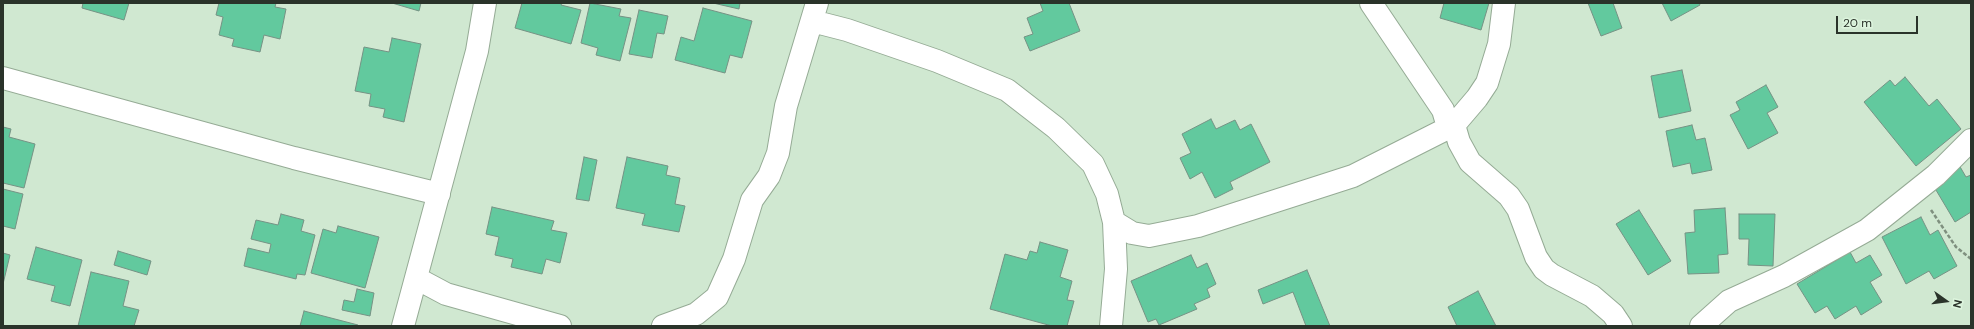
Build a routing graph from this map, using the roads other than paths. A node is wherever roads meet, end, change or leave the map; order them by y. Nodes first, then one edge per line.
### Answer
1 (484, 3) edge
2 (1371, 3) edge
3 (1504, 3) edge
4 (815, 12) edge
5 (3, 78) edge
6 (1451, 126) junction
7 (1971, 140) edge
8 (439, 194) junction
9 (1114, 222) junction
10 (416, 278) junction
11 (403, 326) edge
12 (560, 326) edge
13 (663, 326) edge
14 (1111, 326) edge
15 (1621, 326) edge
16 (1701, 326) edge

1 - 8 street
2 - 6 street
3 - 6 street
4 - 9 street
4 - 13 street
5 - 8 street
6 - 9 street
6 - 15 street
7 - 16 street
8 - 10 street
9 - 14 street
10 - 11 street
10 - 12 street

